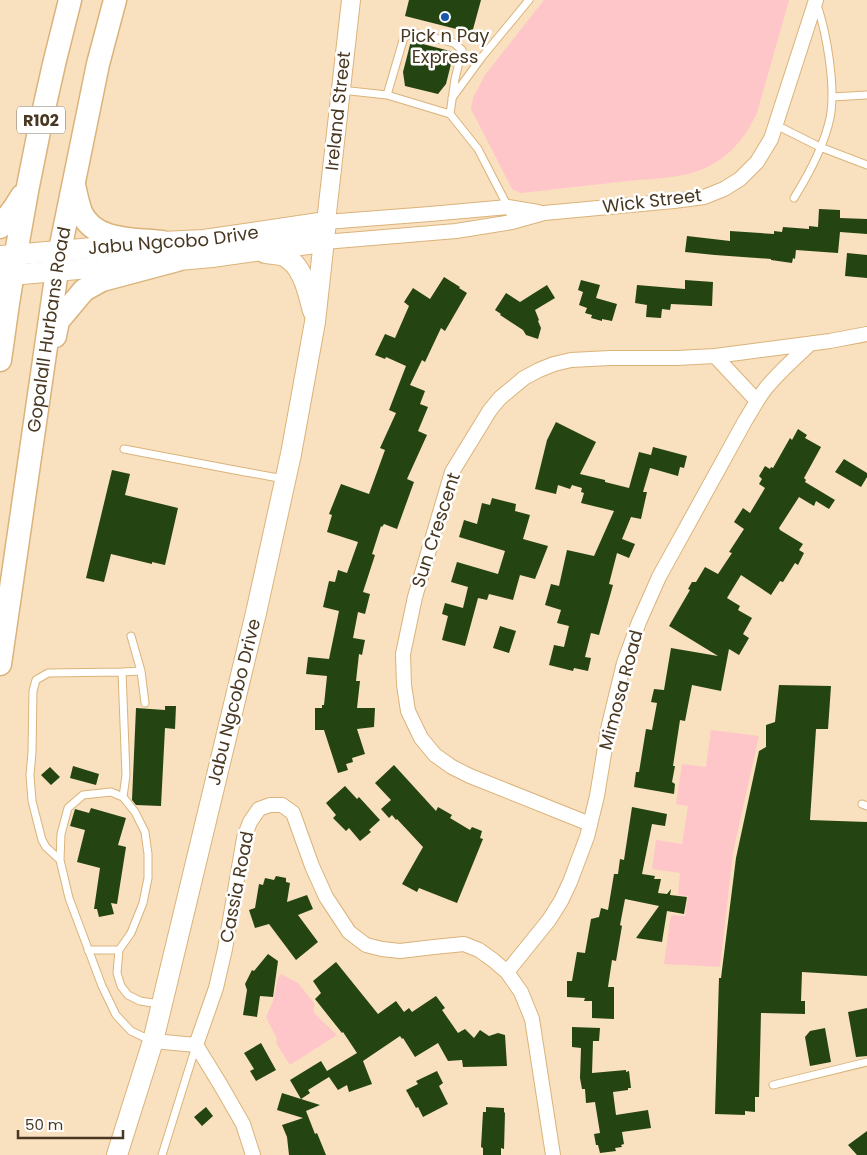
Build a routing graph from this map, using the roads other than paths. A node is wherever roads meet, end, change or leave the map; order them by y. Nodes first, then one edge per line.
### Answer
1 (70, 0) edge
2 (115, 0) edge
3 (351, 0) edge
4 (529, 0) edge
5 (816, 1) edge
6 (341, 90) junction
7 (387, 95) junction
8 (867, 95) edge
9 (832, 97) junction
10 (452, 98) junction
11 (450, 114) junction
12 (776, 125) junction
13 (820, 148) junction
14 (867, 165) edge
15 (73, 184) junction
16 (28, 186) junction
17 (794, 198) dead end
18 (508, 208) junction
19 (544, 213) junction
20 (326, 222) junction
21 (512, 222) junction
22 (0, 228) edge
23 (162, 242) junction
24 (324, 242) junction
25 (247, 252) junction
26 (177, 260) junction
27 (58, 261) junction
28 (7, 265) edge
29 (316, 322) junction
30 (867, 334) edge
31 (810, 344) junction
32 (715, 356) junction
33 (0, 358) edge
34 (757, 401) junction
35 (37, 414) junction
36 (124, 449) dead end
37 (285, 479) junction
38 (131, 636) dead end
39 (0, 664) edge
40 (141, 671) junction
41 (122, 672) junction
42 (145, 703) dead end
43 (123, 797) junction
44 (590, 824) junction
45 (60, 860) junction
46 (88, 950) junction
47 (119, 950) junction
48 (506, 972) junction
49 (161, 1004) junction
50 (153, 1041) junction
51 (196, 1045) junction
52 (867, 1062) edge
53 (773, 1085) dead end
54 (117, 1155) edge
55 (162, 1155) edge
56 (253, 1155) edge
57 (553, 1155) edge

1 - 16 main road, R102
2 - 15 main road, Gopalall Hurbans Road / R102
3 - 6 street, Ireland Street
4 - 10 lane
5 - 9 lane
5 - 12 street, Wick Street
6 - 7 lane
6 - 20 street, Ireland Street
7 - 10 lane
7 - 11 lane
8 - 9 lane
9 - 13 lane
10 - 11 lane
11 - 18 lane
12 - 13 lane
12 - 19 street, Wick Street
13 - 14 lane
13 - 17 lane
15 - 23 main road
15 - 27 main road, Gopalall Hurbans Road / R102
16 - 22 main road
16 - 28 main road, R102
18 - 19 street, Wick Street
18 - 20 street, Wick Street
18 - 21 lane
19 - 21 street, Wick Street
20 - 23 main road, Jabu Ngcobo Drive
20 - 24 main road, Jabu Ngcobo Drive
21 - 24 street, Wick Street
23 - 27 main road, Jabu Ngcobo Drive
24 - 25 main road, Jabu Ngcobo Drive
24 - 29 main road, Jabu Ngcobo Drive
25 - 26 main road, Jabu Ngcobo Drive
25 - 29 main road
26 - 27 main road, Jabu Ngcobo Drive
26 - 35 main road
27 - 28 main road, Jabu Ngcobo Drive
27 - 35 main road, Gopalall Hurbans Road / R102
28 - 33 main road, R102
29 - 37 main road, Jabu Ngcobo Drive
30 - 31 street, Sun Crescent
31 - 32 street, Sun Crescent
31 - 34 street, Mimosa Road
32 - 34 street
32 - 44 street, Sun Crescent
34 - 44 street, Mimosa Road
35 - 39 main road, Gopalall Hurbans Road / R102
36 - 37 lane
37 - 49 main road, Jabu Ngcobo Drive
38 - 40 lane
40 - 41 lane
40 - 42 lane
41 - 43 lane
41 - 45 lane
43 - 45 lane
43 - 47 lane
44 - 48 street, Mimosa Road
45 - 46 lane
46 - 47 lane
46 - 50 lane
47 - 49 lane
48 - 51 street, Cassia Road
48 - 57 street, Cassia Road
49 - 50 main road, Jabu Ngcobo Drive
50 - 51 street
50 - 54 main road, Jabu Ngcobo Drive
51 - 55 lane
51 - 56 street
52 - 53 lane

